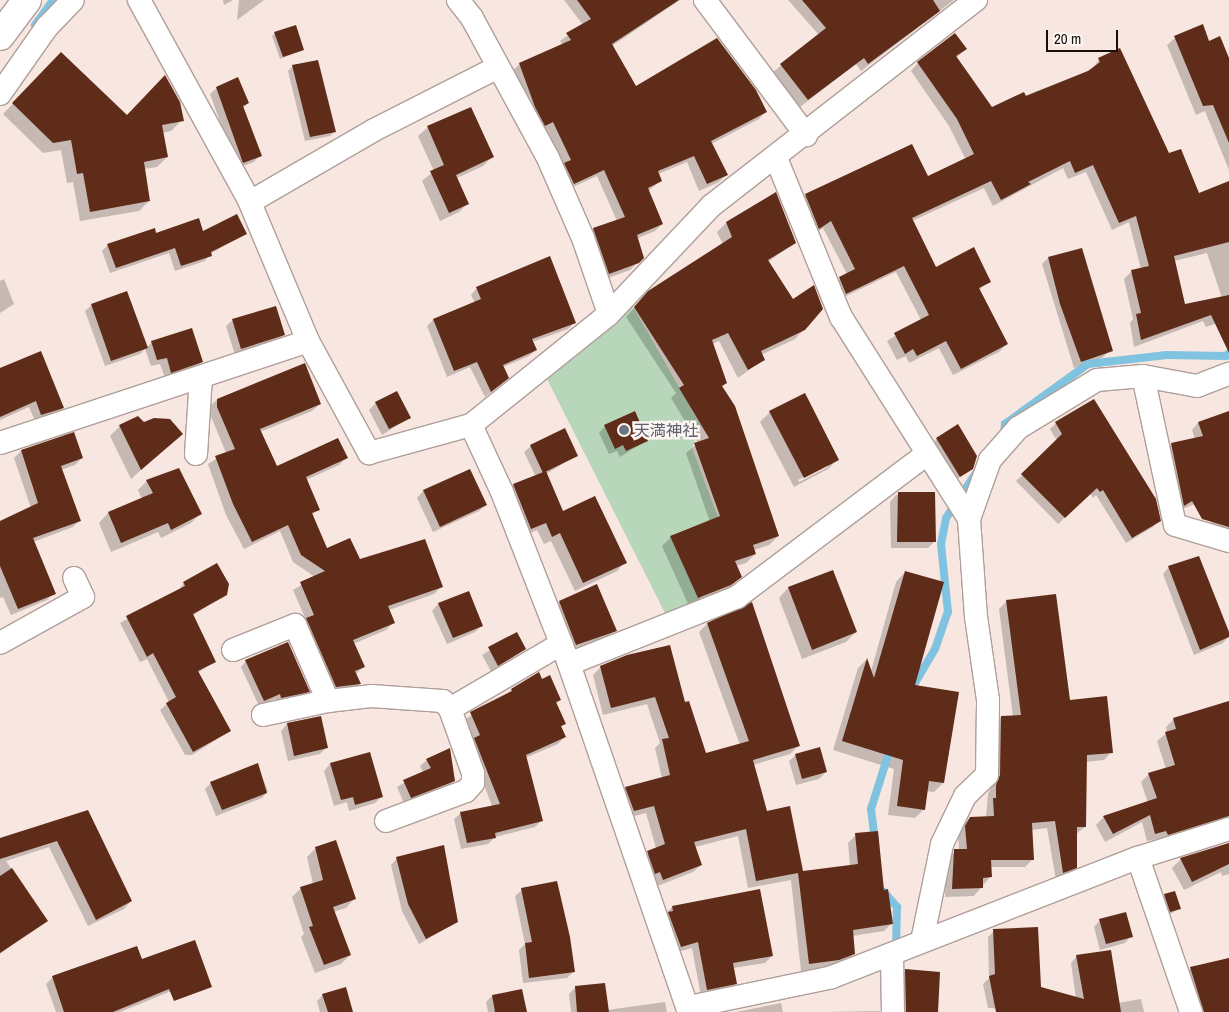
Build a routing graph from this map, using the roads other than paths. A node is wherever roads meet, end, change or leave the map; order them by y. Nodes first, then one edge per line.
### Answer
1 (27, 0) edge
2 (73, 0) edge
3 (139, 0) edge
4 (458, 0) edge
5 (704, 0) edge
6 (976, 0) edge
7 (0, 36) edge
8 (498, 66) junction
9 (0, 94) edge
10 (806, 135) junction
11 (776, 158) junction
12 (250, 202) junction
13 (610, 314) junction
14 (308, 341) junction
15 (1229, 374) edge
16 (200, 376) junction
17 (1143, 376) junction
18 (471, 424) junction
19 (0, 443) edge
20 (196, 454) dead end
21 (927, 454) junction
22 (968, 519) junction
23 (1229, 541) edge
24 (74, 578) dead end
25 (0, 643) edge
26 (233, 650) dead end
27 (565, 654) junction
28 (328, 701) junction
29 (450, 709) junction
30 (263, 715) dead end
31 (386, 821) dead end
32 (1229, 829) edge
33 (1138, 858) junction
34 (922, 940) junction
35 (892, 956) junction
36 (689, 1009) edge
37 (892, 1012) edge
38 (1191, 1012) edge

1 - 7 street
2 - 9 street
3 - 12 street
4 - 8 street
5 - 10 street
6 - 10 street
8 - 12 street
8 - 13 street
10 - 11 street
11 - 13 street
11 - 21 street
12 - 14 street
13 - 18 street
14 - 16 street
14 - 18 street
15 - 17 street
16 - 19 street
16 - 20 street
17 - 22 street
17 - 23 street
18 - 27 street
21 - 22 street
21 - 27 street
22 - 34 street
24 - 25 street
26 - 28 street
27 - 29 street
27 - 36 street
28 - 29 street
28 - 30 street
29 - 31 street
32 - 33 street
33 - 34 street
33 - 38 street
34 - 35 street
35 - 36 street
35 - 37 street

